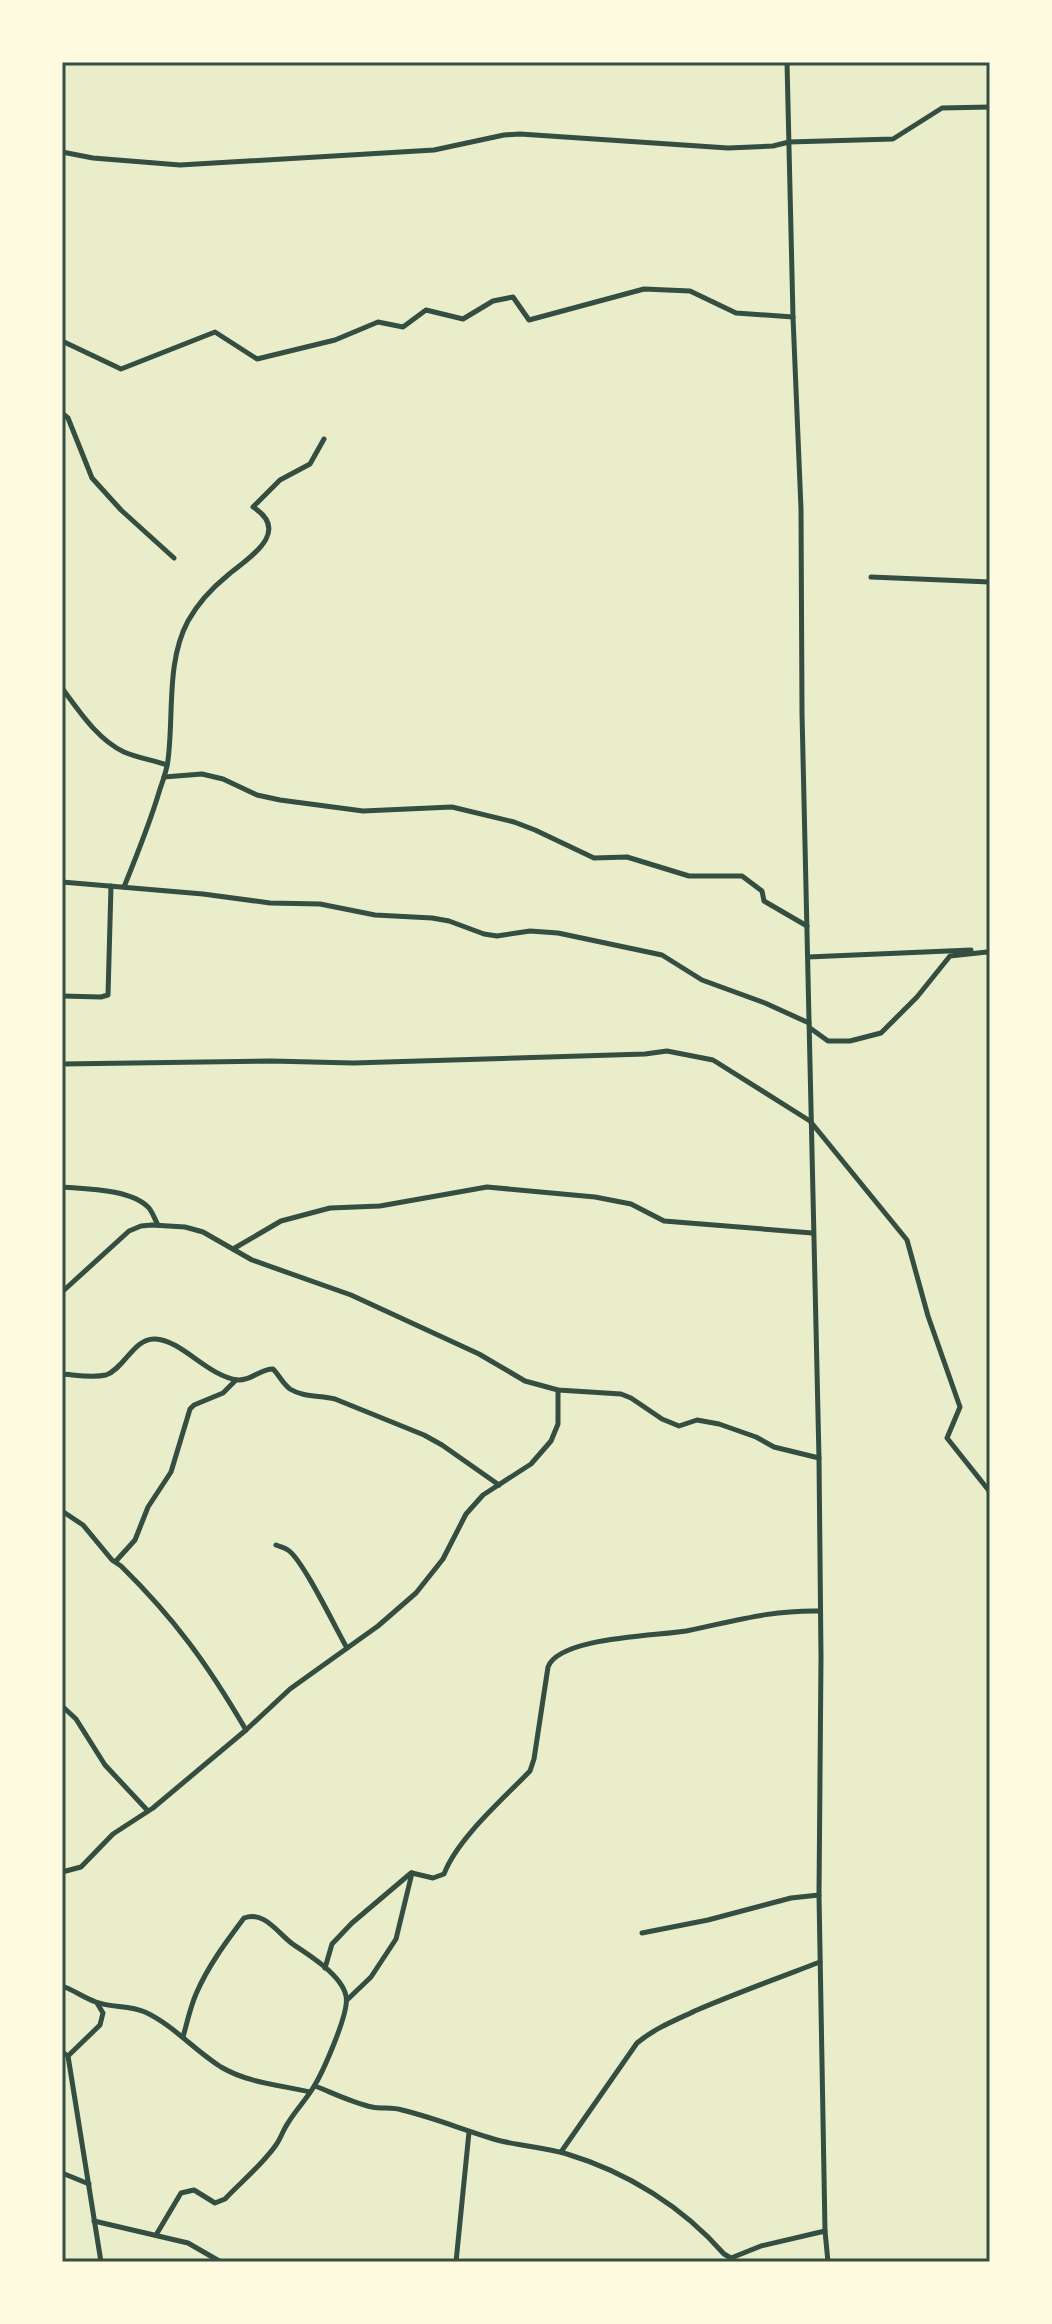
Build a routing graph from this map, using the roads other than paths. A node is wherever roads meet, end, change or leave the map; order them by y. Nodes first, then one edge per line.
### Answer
1 (787, 62) edge
2 (990, 107) edge
3 (789, 142) junction
4 (62, 152) edge
5 (793, 317) junction
6 (62, 341) edge
7 (62, 413) edge
8 (324, 439) dead end
9 (174, 558) dead end
10 (871, 577) dead end
11 (990, 582) edge
12 (62, 688) edge
13 (167, 765) junction
14 (164, 777) junction
15 (62, 882) edge
16 (111, 886) junction
17 (124, 887) junction
18 (807, 926) junction
19 (990, 952) edge
20 (808, 957) junction
21 (62, 996) edge
22 (810, 1025) junction
23 (62, 1064) edge
24 (810, 1121) junction
25 (62, 1187) edge
26 (158, 1225) junction
27 (812, 1233) junction
28 (233, 1249) junction
29 (62, 1292) edge
30 (62, 1374) edge
31 (236, 1380) junction
32 (558, 1390) junction
33 (819, 1458) junction
34 (499, 1485) junction
35 (990, 1492) edge
36 (62, 1511) edge
37 (276, 1545) dead end
38 (116, 1562) junction
39 (820, 1611) junction
40 (347, 1648) junction
41 (62, 1706) edge
42 (246, 1730) junction
43 (148, 1811) junction
44 (62, 1872) edge
45 (412, 1873) junction
46 (819, 1895) junction
47 (642, 1933) dead end
48 (820, 1962) junction
49 (325, 1968) junction
50 (62, 1986) edge
51 (347, 2000) junction
52 (96, 2002) junction
53 (183, 2037) junction
54 (65, 2054) edge
55 (315, 2086) junction
56 (310, 2092) junction
57 (469, 2132) junction
58 (561, 2152) junction
59 (62, 2173) edge
60 (89, 2184) junction
61 (94, 2221) junction
62 (825, 2231) junction
63 (156, 2235) junction
64 (101, 2262) edge
65 (221, 2262) edge
66 (456, 2262) edge
67 (828, 2262) edge

1 - 3 street
2 - 3 street
3 - 4 street
3 - 5 street
5 - 6 street
5 - 18 street
7 - 9 street
8 - 13 street
10 - 11 street
12 - 13 street
13 - 14 street
14 - 17 street
14 - 18 street
15 - 16 street
16 - 17 street
16 - 21 street
17 - 22 street
18 - 20 street
19 - 20 street
19 - 22 street
20 - 22 street
22 - 24 street
23 - 24 street
24 - 27 street
24 - 35 street
25 - 26 street
26 - 28 street
26 - 29 street
27 - 28 street
27 - 33 street
28 - 32 street
30 - 31 street
31 - 34 street
31 - 38 street
32 - 33 street
32 - 34 street
33 - 39 street
34 - 40 street
36 - 38 street
37 - 40 street
38 - 42 street
39 - 45 street
39 - 46 street
40 - 42 street
41 - 43 street
42 - 43 street
43 - 44 street
45 - 49 street
45 - 51 street
46 - 47 street
46 - 48 street
48 - 58 street
48 - 62 street
49 - 51 street
49 - 53 street
50 - 52 street
51 - 55 street
52 - 53 street
52 - 54 street
53 - 56 street
54 - 60 street
55 - 56 street
55 - 57 street
56 - 63 street
57 - 58 street
57 - 66 street
58 - 62 street
59 - 60 street
60 - 61 street
61 - 63 street
61 - 64 street
62 - 67 street
63 - 65 street

